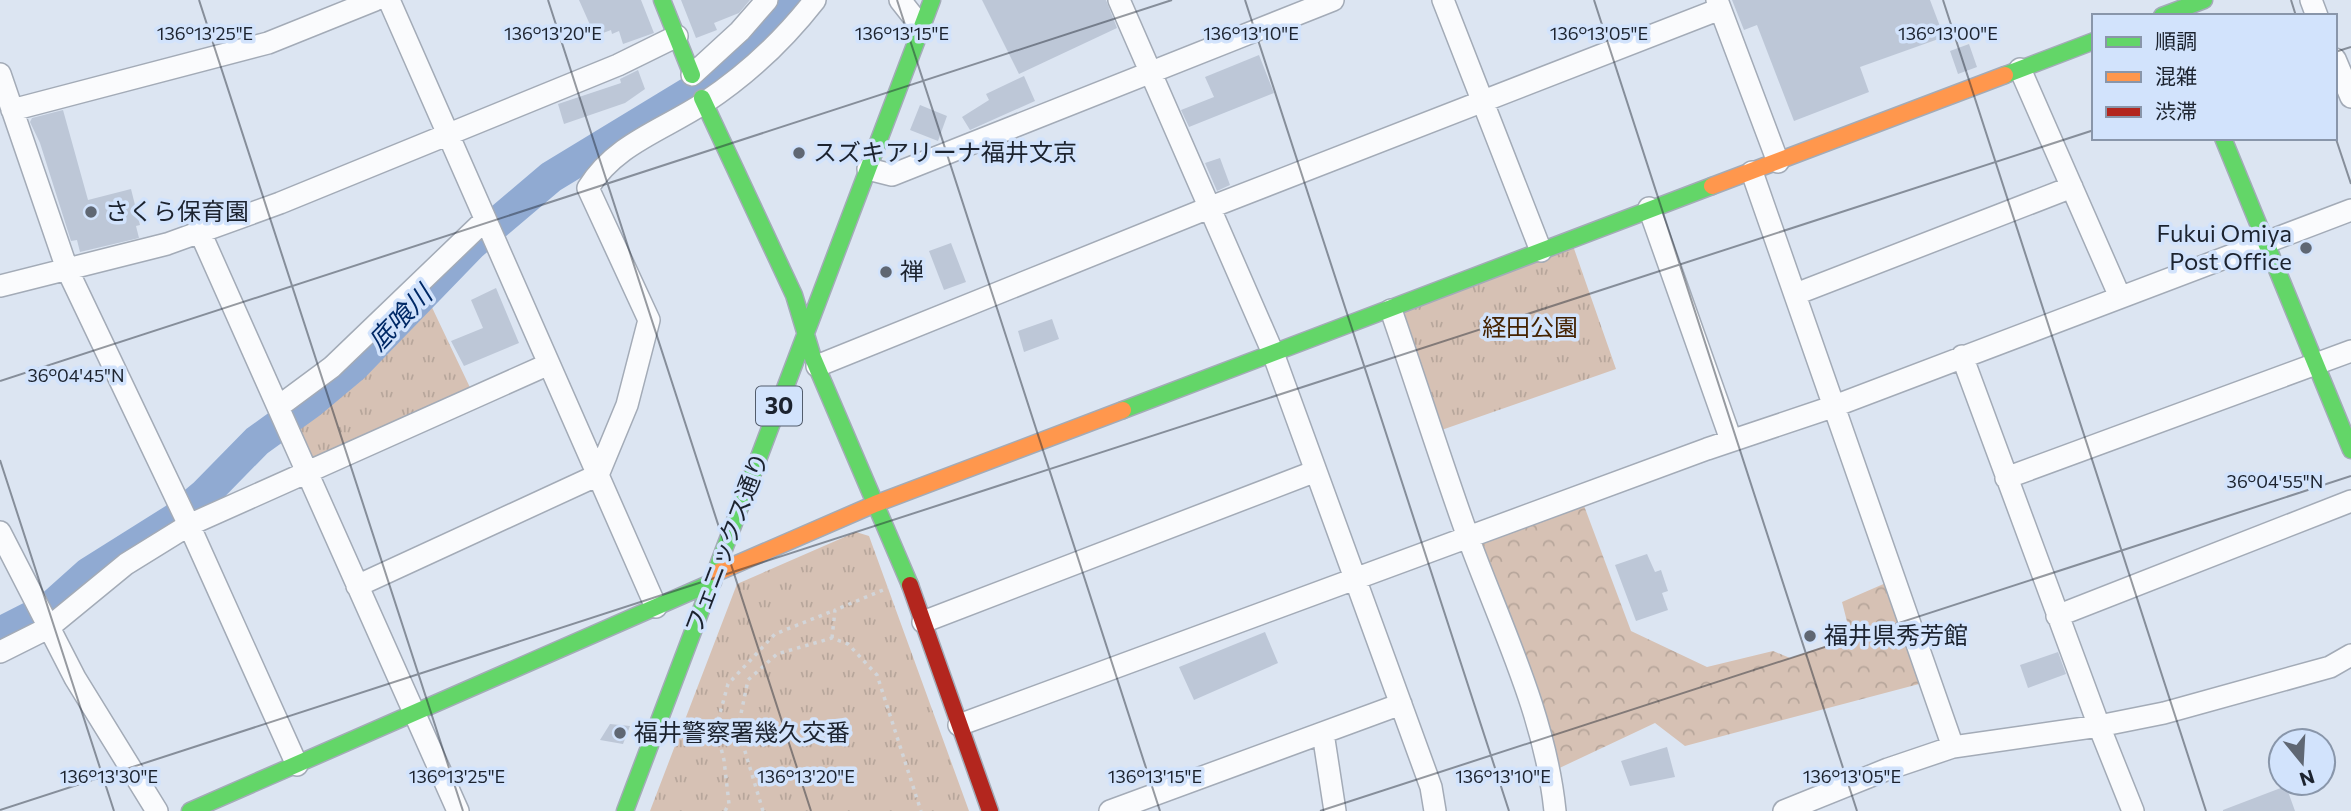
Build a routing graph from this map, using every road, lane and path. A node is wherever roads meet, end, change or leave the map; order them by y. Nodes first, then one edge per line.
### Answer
1 (662, 0) edge
2 (766, 0) edge
3 (815, 0) edge
4 (900, 0) edge
5 (932, 0) edge
6 (1119, 0) edge
7 (1333, 0) edge
8 (1443, 0) edge
9 (2204, 0) edge
10 (391, 2) edge
11 (1718, 5) edge
12 (2169, 11) edge
13 (922, 28) junction
14 (677, 36) junction
15 (2092, 42) edge
16 (2337, 63) edge
17 (2020, 69) junction
18 (1149, 72) junction
19 (0, 74) edge
20 (692, 75) joint
21 (2349, 89) edge
22 (703, 101) junction
23 (1482, 103) junction
24 (12, 110) junction
25 (447, 132) junction
26 (2224, 140) edge
27 (1777, 162) junction
28 (868, 169) junction
29 (1752, 172) junction
30 (2072, 187) junction
31 (1211, 207) junction
32 (1649, 208) junction
33 (2351, 210) edge
34 (485, 220) junction
35 (200, 232) junction
36 (2264, 242) junction
37 (1541, 251) junction
38 (66, 270) junction
39 (0, 286) edge
40 (1796, 294) junction
41 (2120, 297) junction
42 (1391, 310) junction
43 (807, 332) junction
44 (2351, 351) edge
45 (1273, 353) junction
46 (1962, 356) junction
47 (2315, 363) junction
48 (549, 364) junction
49 (817, 366) junction
50 (1832, 407) junction
51 (281, 415) junction
52 (1731, 440) junction
53 (2351, 450) edge
54 (1316, 471) junction
55 (307, 474) junction
56 (598, 475) junction
57 (2006, 478) junction
58 (2351, 501) edge
59 (875, 504) junction
60 (184, 516) junction
61 (0, 532) edge
62 (1468, 538) junction
63 (714, 577) junction
64 (1357, 579) junction
65 (908, 580) junction
66 (358, 586) junction
67 (656, 607) junction
68 (835, 610) junction
69 (2057, 616) junction
70 (43, 618) junction
71 (923, 622) junction
72 (832, 638) junction
73 (0, 652) edge
74 (2351, 655) edge
75 (1401, 704) junction
76 (414, 713) junction
77 (959, 725) junction
78 (2099, 726) junction
79 (1323, 733) junction
80 (1953, 747) junction
81 (297, 765) junction
82 (1166, 790) junction
83 (453, 809) edge
84 (1790, 810) edge
85 (158, 811) edge
86 (190, 811) edge
87 (625, 811) edge
88 (725, 811) edge
89 (763, 811) edge
90 (921, 811) edge
91 (990, 811) edge
92 (1110, 811) edge
93 (1170, 811) edge
94 (1335, 811) edge
95 (1435, 811) edge
96 (1555, 811) edge
97 (2133, 811) edge

1 - 14 street
2 - 20 street
3 - 22 street
4 - 13 street
5 - 13 street, フェニックス通り / 30
6 - 18 street
7 - 18 street
8 - 23 street
9 - 12 street
10 - 24 street
10 - 25 street
11 - 23 street
11 - 27 street
13 - 28 street, フェニックス通り / 30
14 - 20 street
14 - 25 street
15 - 17 street
16 - 21 street
17 - 27 street
17 - 30 street
18 - 28 street
18 - 31 street
19 - 24 street
22 - 43 street
22 - 56 street
23 - 31 street
23 - 37 street
24 - 38 street
25 - 34 street
25 - 35 street
26 - 36 street
27 - 29 street
28 - 43 street, フェニックス通り / 30
29 - 32 street
29 - 40 street
30 - 40 street
30 - 41 street
31 - 45 street
31 - 49 street
32 - 37 street
32 - 52 street
33 - 36 street
34 - 48 street
34 - 51 street
35 - 38 street
35 - 51 street
36 - 41 street
36 - 47 street
37 - 42 street
38 - 39 street
38 - 60 street
40 - 50 street
41 - 46 street
42 - 45 street
42 - 62 street
43 - 49 street
43 - 63 street, フェニックス通り / 30
44 - 47 street
45 - 54 street
45 - 59 street
46 - 50 street
46 - 57 street
47 - 53 street
47 - 57 street
48 - 55 street
48 - 56 street
49 - 59 street
50 - 52 street
50 - 80 street
51 - 55 street
52 - 62 street
54 - 64 street
54 - 71 street
55 - 60 street
55 - 66 street
56 - 66 street
56 - 67 street
57 - 69 street
58 - 69 street
59 - 63 street
59 - 65 street
60 - 70 street
60 - 81 street
61 - 70 street
62 - 64 street
62 - 96 street
63 - 67 street
63 - 87 street, フェニックス通り / 30
64 - 75 street
64 - 77 street
65 - 68 path
65 - 71 street
66 - 76 street
67 - 76 street
68 - 72 path
68 - 88 path
69 - 78 street
70 - 73 street
70 - 85 street
71 - 77 street
72 - 89 path
72 - 90 path
74 - 78 street
75 - 79 street
75 - 95 street
76 - 81 street
76 - 83 street
77 - 91 street
78 - 80 street
78 - 97 street
79 - 82 street
79 - 94 street
80 - 84 street
81 - 86 street
82 - 92 street
82 - 93 street

